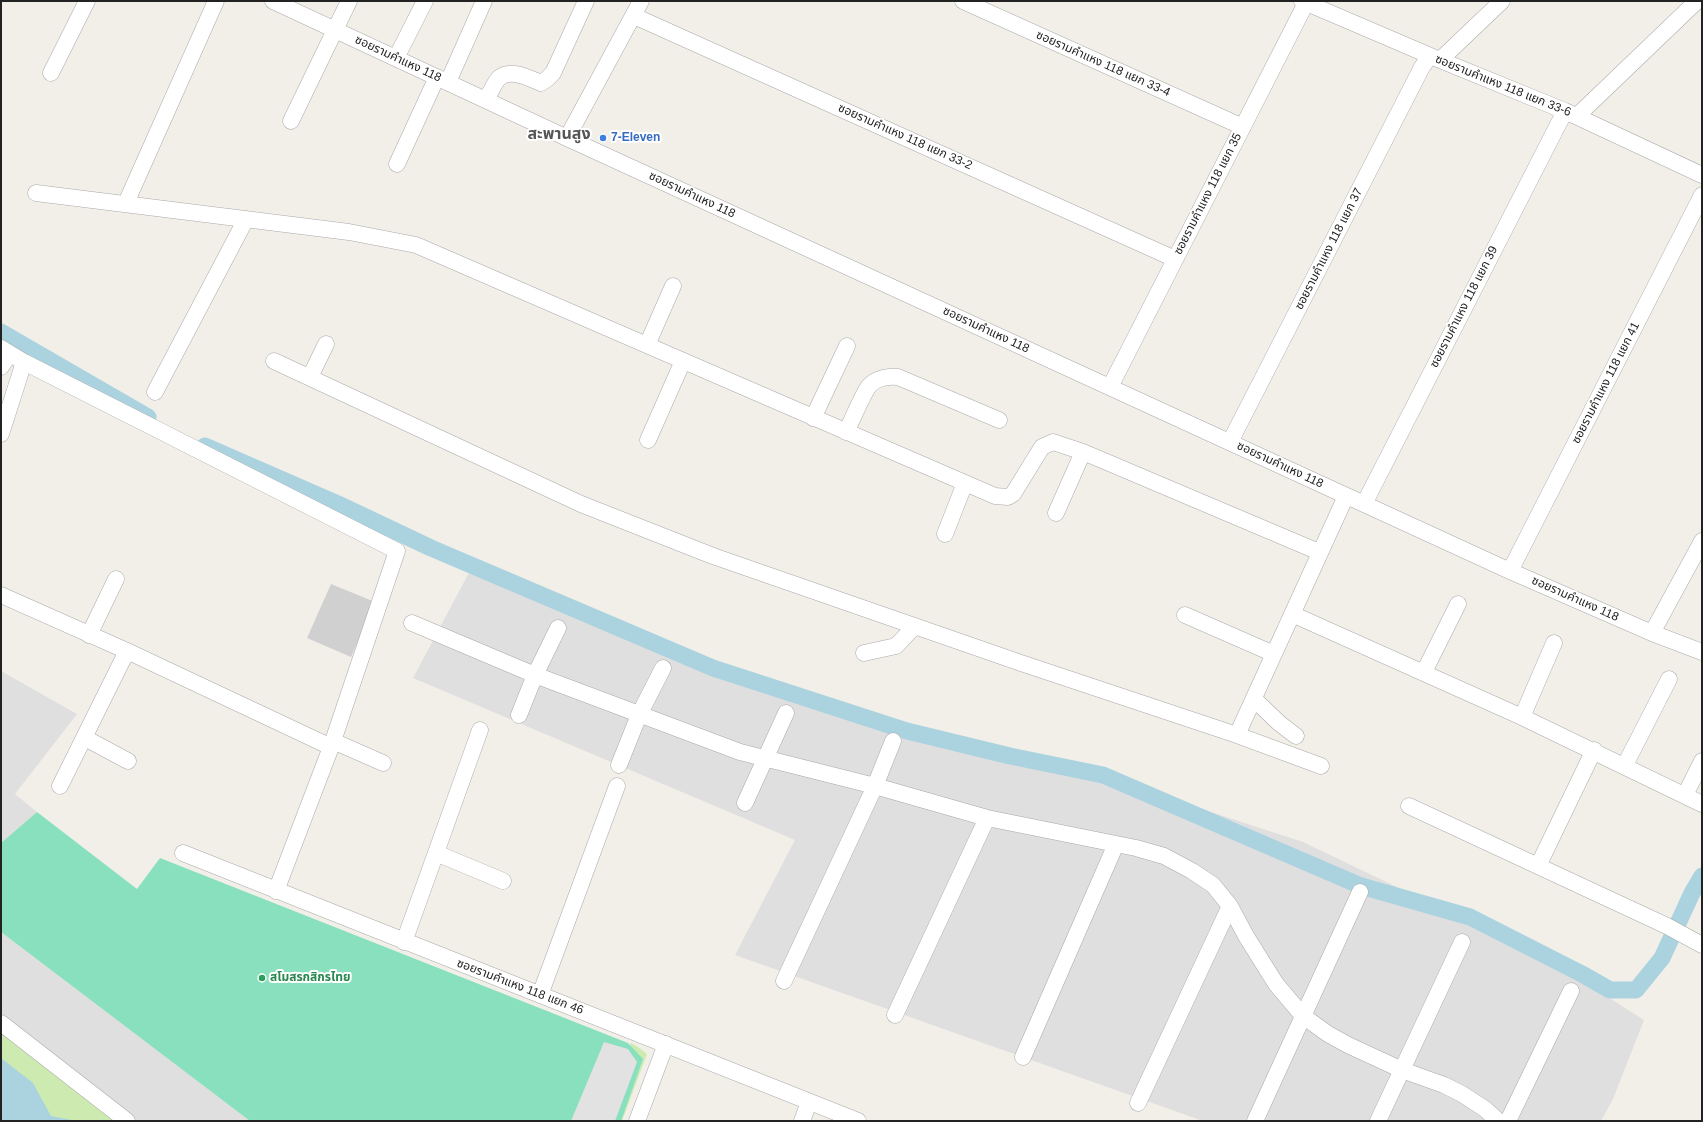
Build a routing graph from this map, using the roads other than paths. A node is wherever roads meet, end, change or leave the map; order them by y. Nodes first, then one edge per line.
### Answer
1 (87, 1) edge
2 (216, 1) edge
3 (273, 1) edge
4 (349, 1) edge
5 (425, 1) edge
6 (484, 1) edge
7 (586, 1) edge
8 (641, 1) edge
9 (963, 1) edge
10 (1502, 1) edge
11 (1696, 1) edge
12 (1305, 2) edge
13 (634, 16) junction
14 (335, 30) junction
15 (396, 58) junction
16 (1435, 58) junction
17 (51, 73) dead end
18 (443, 80) junction
19 (486, 100) junction
20 (1571, 113) junction
21 (291, 121) dead end
22 (1243, 127) junction
23 (566, 138) junction
24 (397, 164) dead end
25 (1702, 175) edge
26 (36, 193) dead end
27 (1702, 196) edge
28 (126, 203) junction
29 (246, 219) junction
30 (1175, 258) junction
31 (673, 286) dead end
32 (326, 344) dead end
33 (647, 345) junction
34 (847, 346) dead end
35 (12, 354) edge
36 (274, 361) dead end
37 (683, 361) junction
38 (1, 367) edge
39 (310, 377) junction
40 (1110, 387) junction
41 (155, 392) dead end
42 (814, 418) junction
43 (999, 420) dead end
44 (846, 432) junction
45 (1, 434) edge
46 (648, 440) dead end
47 (1230, 442) junction
48 (1083, 452) junction
49 (965, 483) junction
50 (1346, 496) junction
51 (1364, 504) junction
52 (1056, 513) dead end
53 (945, 534) dead end
54 (1702, 541) edge
55 (1320, 552) junction
56 (1510, 571) junction
57 (116, 579) dead end
58 (1, 595) edge
59 (1458, 604) dead end
60 (1292, 614) junction
61 (1185, 615) dead end
62 (412, 622) dead end
63 (915, 626) junction
64 (558, 628) dead end
65 (1652, 633) junction
66 (89, 635) junction
67 (1554, 644) dead end
68 (127, 652) junction
69 (1702, 652) edge
70 (864, 654) dead end
71 (1274, 654) junction
72 (663, 668) dead end
73 (1424, 672) junction
74 (535, 675) junction
75 (1669, 679) dead end
76 (1254, 699) junction
77 (786, 713) dead end
78 (519, 715) dead end
79 (639, 715) junction
80 (1522, 717) junction
81 (480, 730) dead end
82 (1238, 735) junction
83 (1296, 736) dead end
84 (85, 738) junction
85 (893, 742) dead end
86 (332, 744) junction
87 (1594, 750) junction
88 (766, 759) junction
89 (128, 761) dead end
90 (1702, 761) edge
91 (382, 763) dead end
92 (619, 765) dead end
93 (1625, 765) junction
94 (1321, 766) dead end
95 (60, 786) dead end
96 (617, 786) dead end
97 (875, 786) junction
98 (1685, 795) junction
99 (744, 803) dead end
100 (1702, 804) edge
101 (1409, 806) dead end
102 (987, 818) junction
103 (1116, 844) junction
104 (183, 853) dead end
105 (436, 853) junction
106 (1538, 866) junction
107 (503, 881) dead end
108 (276, 891) junction
109 (1360, 892) dead end
110 (1230, 906) junction
111 (404, 942) junction
112 (1462, 942) dead end
113 (1702, 945) edge
114 (784, 981) dead end
115 (1571, 991) dead end
116 (540, 995) junction
117 (895, 1015) dead end
118 (1303, 1016) junction
119 (1, 1023) edge
120 (666, 1044) junction
121 (1023, 1057) dead end
122 (1402, 1070) junction
123 (809, 1102) junction
124 (1138, 1103) dead end
125 (127, 1121) edge
126 (637, 1121) edge
127 (802, 1121) edge
128 (858, 1121) edge
129 (1256, 1121) edge
130 (1378, 1121) edge
131 (1498, 1121) edge
132 (1508, 1121) edge

1 - 17 street
2 - 28 street
3 - 14 street, ซอยรามคำแหง 118
4 - 14 street
5 - 15 street
6 - 18 street
7 - 19 street
8 - 13 street
9 - 22 street, ซอยรามคำแหง 118 แยก 33-4
10 - 16 street, ซอยรามคำแหง 118 แยก 37
11 - 20 street, ซอยรามคำแหง 118 แยก 39
12 - 16 street, ซอยรามคำแหง 118 แยก 33-6
12 - 22 street, ซอยรามคำแหง 118 แยก 35
13 - 23 street
13 - 30 street, ซอยรามคำแหง 118 แยก 33-2
14 - 15 street, ซอยรามคำแหง 118
14 - 21 street
15 - 18 street, ซอยรามคำแหง 118
16 - 20 street, ซอยรามคำแหง 118 แยก 33-6
16 - 47 street, ซอยรามคำแหง 118 แยก 37
18 - 19 street, ซอยรามคำแหง 118
18 - 24 street
19 - 23 street, ซอยรามคำแหง 118
20 - 25 street, ซอยรามคำแหง 118 แยก 33-6
20 - 51 street, ซอยรามคำแหง 118 แยก 39
22 - 30 street, ซอยรามคำแหง 118 แยก 35
23 - 40 street, ซอยรามคำแหง 118
26 - 28 street
27 - 56 street, ซอยรามคำแหง 118 แยก 41
28 - 29 street
29 - 33 street
29 - 41 street
30 - 40 street, ซอยรามคำแหง 118 แยก 35
31 - 33 street
32 - 39 street
33 - 37 street
34 - 42 street
35 - 38 street
35 - 45 street
35 - 86 street
36 - 39 street
37 - 42 street
37 - 46 street
39 - 63 street
40 - 47 street, ซอยรามคำแหง 118
42 - 44 street
43 - 44 street
44 - 49 street
47 - 50 street, ซอยรามคำแหง 118
48 - 49 street
48 - 52 street
48 - 55 street
49 - 53 street
50 - 51 street, ซอยรามคำแหง 118
50 - 55 street
51 - 56 street, ซอยรามคำแหง 118
54 - 65 street
55 - 60 street
56 - 65 street, ซอยรามคำแหง 118
57 - 66 street
58 - 66 street
59 - 73 street
60 - 71 street
60 - 73 street
61 - 71 street
62 - 74 street
63 - 70 street
63 - 82 street
64 - 74 street
65 - 69 street, ซอยรามคำแหง 118
66 - 68 street
67 - 80 street
68 - 84 street
68 - 86 street
71 - 76 street
72 - 79 street
73 - 80 street
74 - 78 street
74 - 79 street
75 - 93 street
76 - 82 street
76 - 83 street
77 - 88 street
79 - 88 street
79 - 92 street
80 - 87 street
81 - 105 street
82 - 94 street
84 - 89 street
84 - 95 street
85 - 97 street
86 - 91 street
86 - 108 street
87 - 93 street
87 - 106 street
88 - 97 street
88 - 99 street
90 - 98 street
93 - 98 street
96 - 116 street
97 - 102 street
97 - 114 street
98 - 100 street
101 - 106 street
102 - 103 street
102 - 117 street
103 - 110 street
103 - 121 street
104 - 108 street, ซอยรามคำแหง 118 แยก 46
105 - 107 street
105 - 111 street
106 - 113 street
108 - 111 street, ซอยรามคำแหง 118 แยก 46
109 - 118 street
110 - 118 street
110 - 124 street
111 - 116 street, ซอยรามคำแหง 118 แยก 46
112 - 122 street
115 - 132 street
116 - 120 street, ซอยรามคำแหง 118 แยก 46
118 - 122 street
118 - 129 street
119 - 125 street
120 - 123 street, ซอยรามคำแหง 118 แยก 46
120 - 126 street
122 - 130 street
122 - 131 street
123 - 127 street
123 - 128 street, ซอยรามคำแหง 118 แยก 46

